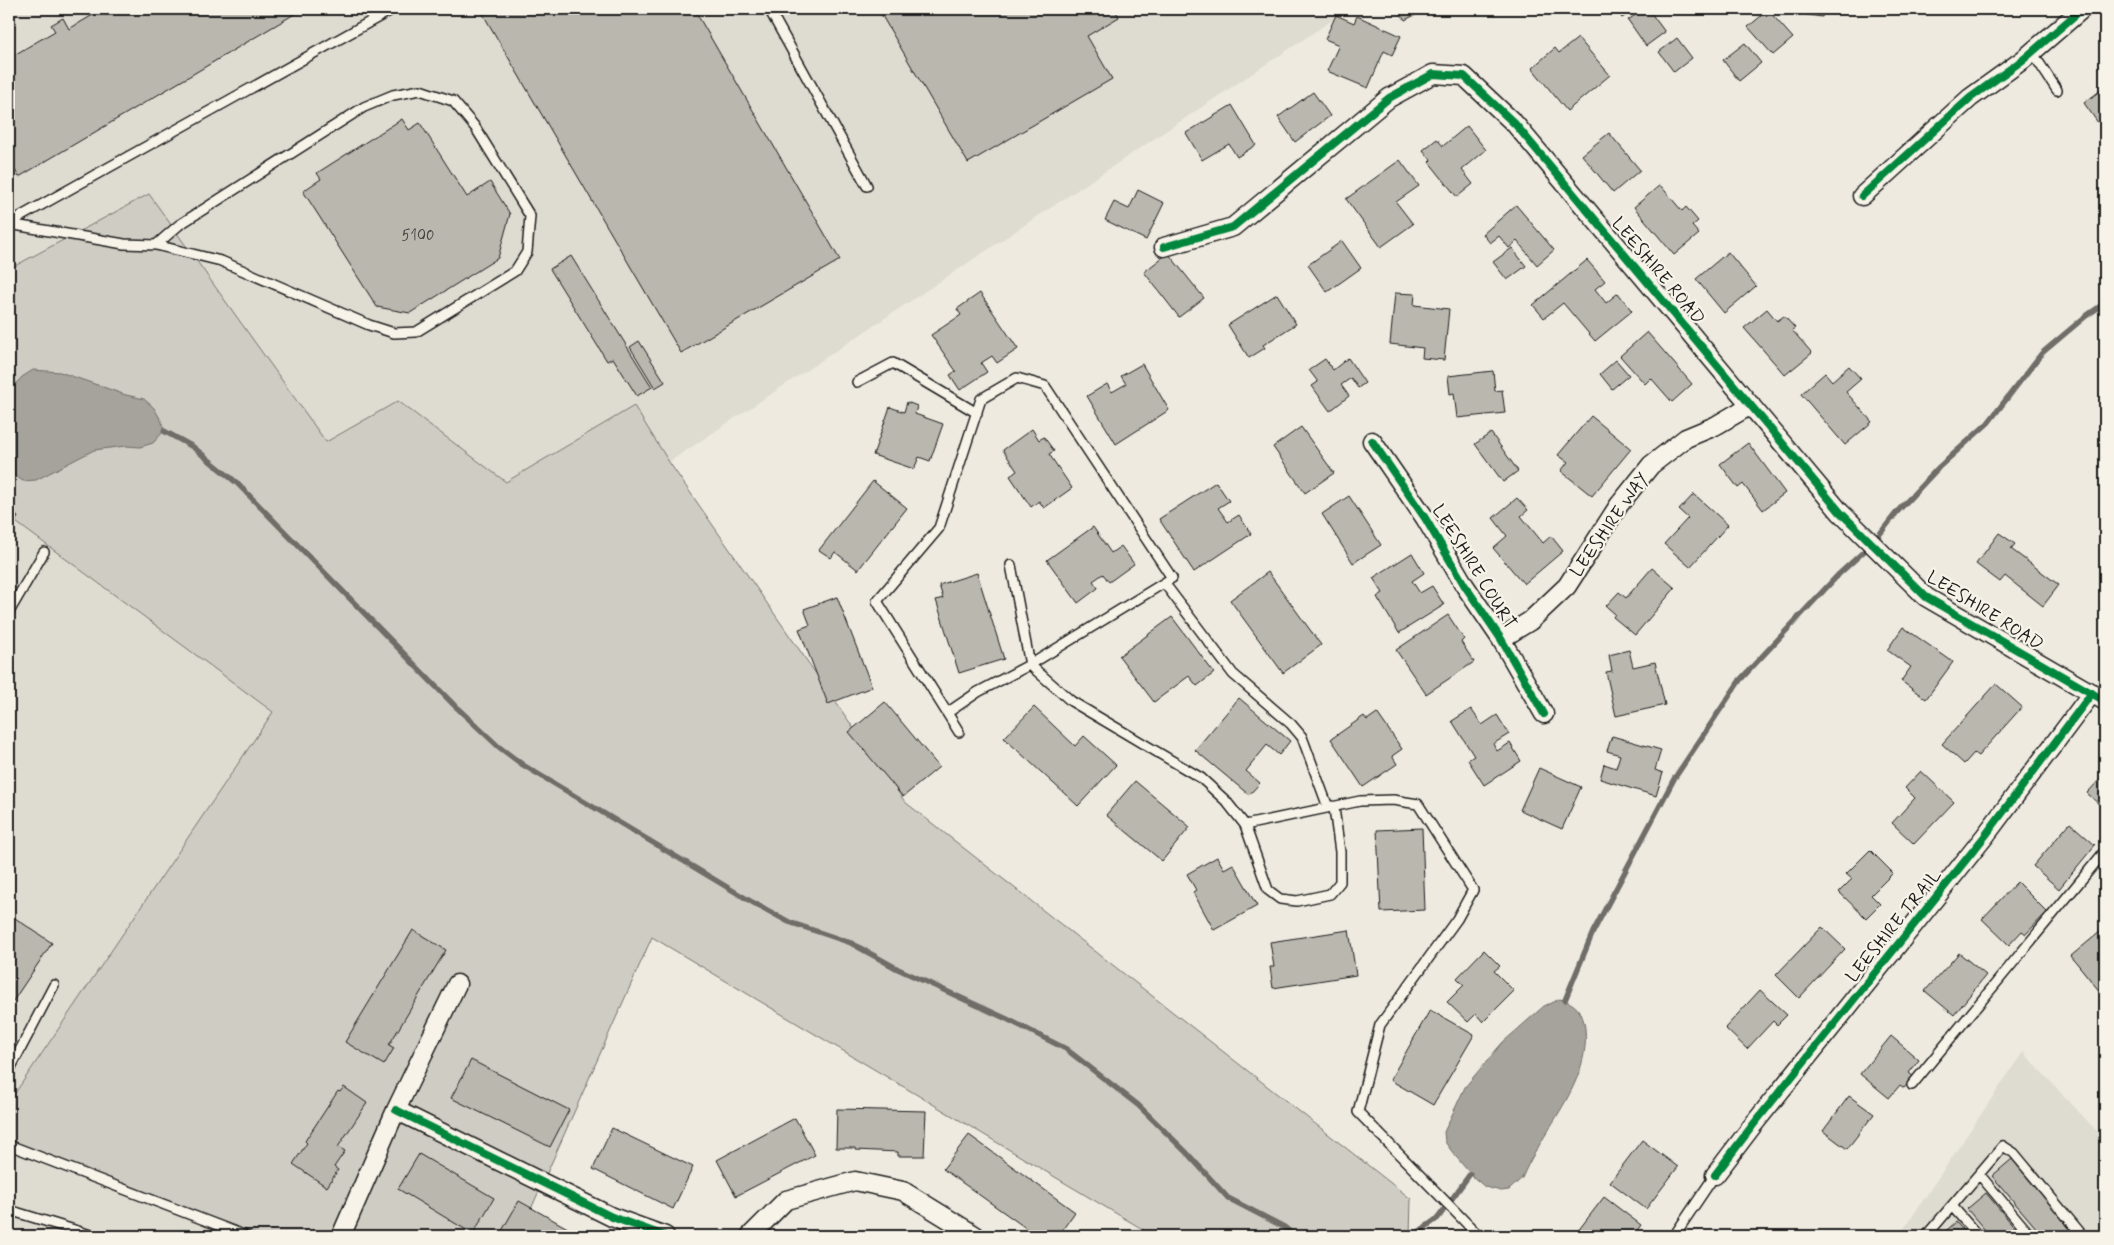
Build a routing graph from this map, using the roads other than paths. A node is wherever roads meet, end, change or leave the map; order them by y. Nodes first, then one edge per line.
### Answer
1 (393, 9) edge
2 (769, 9) edge
3 (2082, 9) edge
4 (2032, 52) junction
5 (2057, 90) dead end
6 (867, 186) dead end
7 (1862, 196) dead end
8 (9, 224) edge
9 (156, 245) junction
10 (1164, 248) dead end
11 (857, 382) dead end
12 (1751, 405) junction
13 (977, 413) junction
14 (1372, 441) dead end
15 (44, 552) dead end
16 (1011, 565) dead end
17 (1169, 581) junction
18 (9, 612) edge
19 (1502, 639) junction
20 (1030, 665) junction
21 (2099, 697) edge
22 (947, 713) junction
23 (1544, 714) dead end
24 (958, 732) dead end
25 (1330, 807) junction
26 (1245, 825) junction
27 (2105, 851) edge
28 (457, 984) dead end
29 (54, 985) dead end
30 (9, 1071) edge
31 (1912, 1085) dead end
32 (396, 1110) junction
33 (9, 1145) edge
34 (1979, 1174) junction
35 (1715, 1175) joint
36 (1952, 1206) junction
37 (9, 1210) edge
38 (94, 1236) edge
39 (246, 1236) edge
40 (340, 1236) edge
41 (664, 1236) edge
42 (750, 1236) edge
43 (976, 1236) edge
44 (1479, 1236) edge
45 (1674, 1236) edge
46 (1926, 1236) edge
47 (1978, 1236) edge
48 (2031, 1236) edge
49 (2083, 1236) edge

1 - 8 lane
2 - 6 lane
3 - 4 street
4 - 5 lane
4 - 7 street
8 - 9 lane
9 - 9 lane
10 - 12 street, LEESHIRE ROAD
11 - 13 lane
12 - 19 street, LEESHIRE WAY
12 - 21 street, LEESHIRE ROAD
13 - 17 lane
13 - 22 lane
14 - 19 street, LEESHIRE COURT
15 - 18 lane
16 - 20 lane
17 - 20 lane
17 - 25 lane
19 - 23 street, LEESHIRE COURT
20 - 22 lane
20 - 26 lane
21 - 35 street, LEESHIRE TRAIL
22 - 24 lane
25 - 26 lane
25 - 26 lane
25 - 44 lane
27 - 31 lane
28 - 32 street
29 - 30 lane
32 - 40 street
32 - 41 street
33 - 39 lane
34 - 36 lane
34 - 48 lane
34 - 49 lane
35 - 45 lane
36 - 46 lane
36 - 47 lane
37 - 38 lane
42 - 43 street

